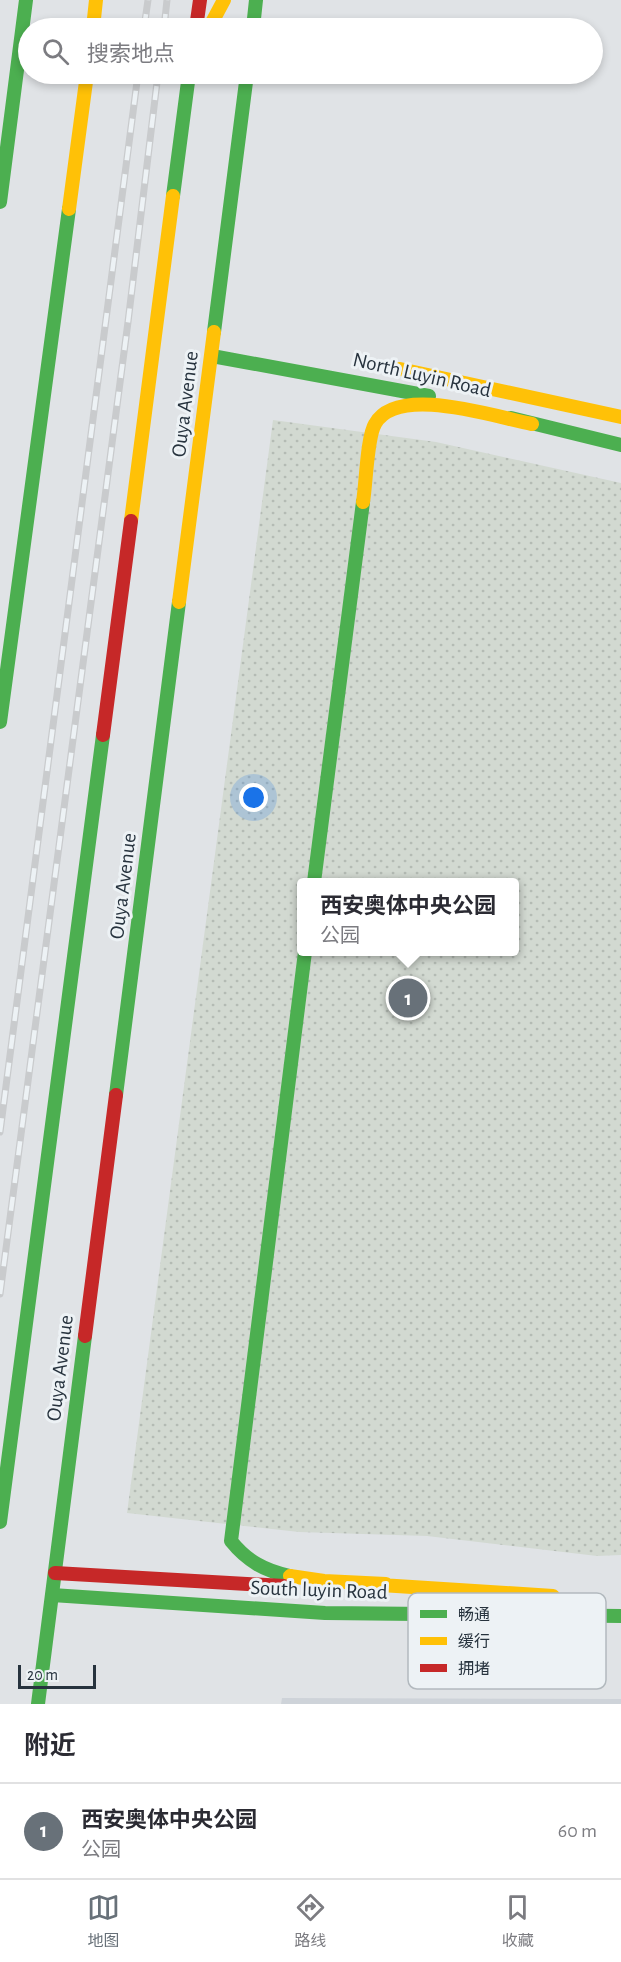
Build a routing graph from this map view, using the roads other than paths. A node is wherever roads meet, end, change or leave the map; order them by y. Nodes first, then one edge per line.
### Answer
1 (26, 0) edge
2 (96, 0) edge
3 (200, 0) edge
4 (224, 0) edge
5 (256, 0) edge
6 (24, 18) edge
7 (94, 18) edge
8 (197, 18) edge
9 (214, 18) edge
10 (254, 18) edge
11 (18, 62) edge
12 (86, 84) edge
13 (188, 84) edge
14 (246, 84) edge
15 (0, 202) edge
16 (212, 356) junction
17 (390, 367) dead end
18 (621, 417) edge
19 (532, 424) junction
20 (621, 445) edge
21 (0, 722) edge
22 (315, 878) edge
23 (305, 956) edge
24 (0, 1522) edge
25 (55, 1572) junction
26 (386, 1584) junction
27 (520, 1593) edge
28 (52, 1594) junction
29 (408, 1615) edge
30 (606, 1616) edge
31 (621, 1616) edge
32 (38, 1704) edge

1 - 6 street
2 - 7 street
3 - 8 street
4 - 9 street
5 - 10 street
11 - 15 street
12 - 21 street
13 - 24 street, Ouya Avenue
14 - 16 street, Ouya Avenue
16 - 19 street, North Luyin Road
16 - 25 street, Ouya Avenue
17 - 18 street, North Luyin Road
19 - 20 street, North Luyin Road
19 - 22 street
23 - 26 street
25 - 26 street, South luyin Road
25 - 28 street, Ouya Avenue
26 - 27 street, South luyin Road
28 - 29 street, South luyin Road
28 - 32 street, Ouya Avenue
30 - 31 street, South luyin Road

